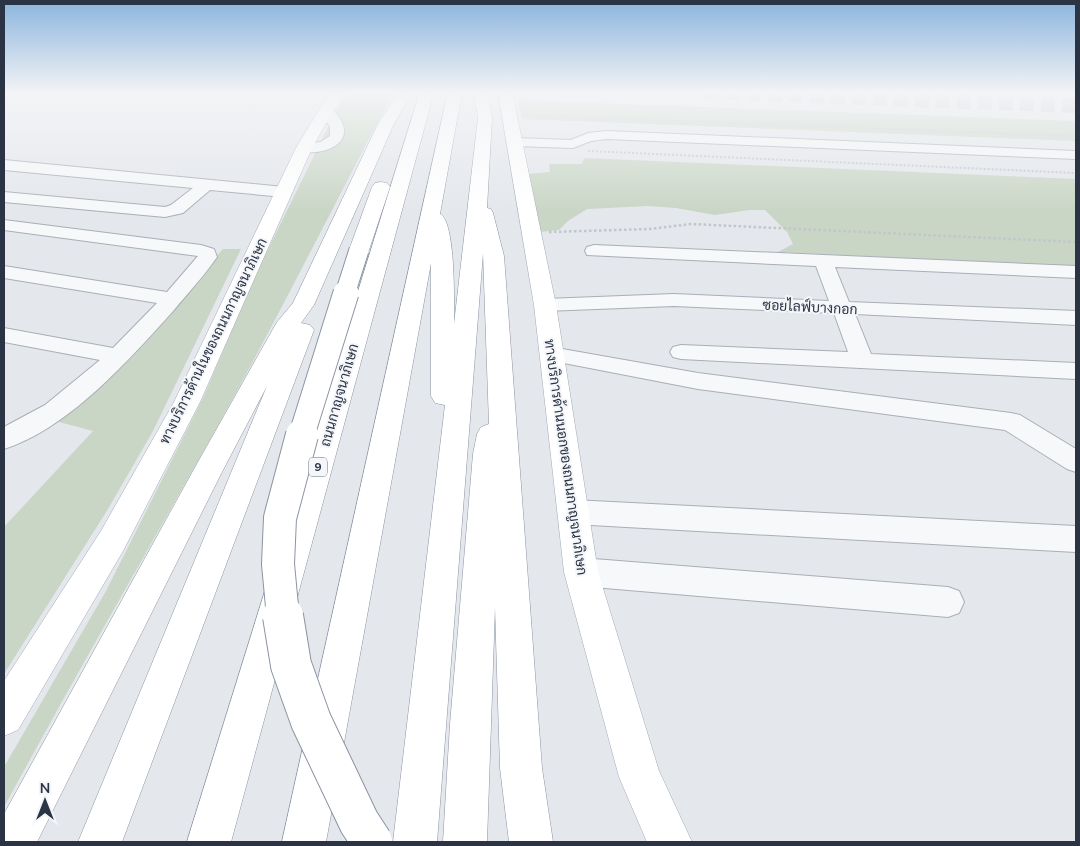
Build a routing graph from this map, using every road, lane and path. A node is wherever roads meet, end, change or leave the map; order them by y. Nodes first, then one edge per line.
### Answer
1 (313, 131) edge
2 (383, 131) edge
3 (400, 131) edge
4 (416, 131) edge
5 (448, 131) edge
6 (483, 131) edge
7 (513, 131) edge
8 (545, 131) edge
9 (948, 131) edge
10 (1076, 136) edge
11 (394, 147) dead end
12 (580, 151) dead end
13 (1076, 155) edge
14 (4, 165) edge
15 (1076, 173) edge
16 (385, 174) dead end
17 (206, 185) junction
18 (284, 192) junction
19 (479, 192) junction
20 (4, 197) edge
21 (433, 208) junction
22 (4, 225) edge
23 (530, 232) junction
24 (1076, 242) edge
25 (594, 251) dead end
26 (824, 261) junction
27 (4, 272) edge
28 (1076, 272) edge
29 (173, 299) junction
30 (303, 305) junction
31 (545, 305) junction
32 (841, 308) junction
33 (1068, 318) edge
34 (4, 335) edge
35 (1076, 338) edge
36 (681, 352) dead end
37 (551, 354) junction
38 (118, 356) junction
39 (863, 361) junction
40 (1076, 372) edge
41 (501, 386) junction
42 (4, 439) edge
43 (1076, 462) edge
44 (452, 464) junction
45 (573, 512) junction
46 (1076, 540) edge
47 (581, 572) junction
48 (948, 602) dead end
49 (4, 716) edge
50 (13, 842) edge
51 (100, 842) edge
52 (209, 842) edge
53 (304, 842) edge
54 (372, 842) edge
55 (414, 842) edge
56 (465, 842) edge
57 (531, 842) edge
58 (670, 842) edge

1 - 18 main road, ทางบริการด้านในของถนนกาญจนาภิเษก
2 - 30 main road
3 - 11 main road
4 - 52 main road, ถนนกาญจนาภิเษก / 9
5 - 21 main road
6 - 19 main road
7 - 23 main road, ทางบริการด้านนอกของถนนกาญจนาภิเษก
8 - 13 street
9 - 10 path
12 - 15 path
14 - 17 street
16 - 54 main road, bridge
17 - 18 street
17 - 20 street
18 - 49 main road, ทางบริการด้านในของถนนกาญจนาภิเษก
19 - 41 main road
19 - 44 main road
21 - 44 main road
21 - 53 main road
22 - 29 street
23 - 24 path
23 - 31 main road, ทางบริการด้านนอกของถนนกาญจนาภิเษก
25 - 26 street
26 - 28 street
26 - 32 street
27 - 29 street
29 - 38 street
30 - 50 main road
30 - 51 main road
31 - 32 street, ซอยไลฟ์บางกอก
31 - 37 main road, ทางบริการด้านนอกของถนนกาญจนาภิเษก
32 - 33 street, ซอยไลฟ์บางกอก
32 - 39 street
33 - 35 street
34 - 38 street
36 - 39 street
37 - 43 street
37 - 45 main road, ทางบริการด้านนอกของถนนกาญจนาภิเษก
38 - 42 street
39 - 40 street
41 - 56 main road
41 - 57 main road
44 - 55 main road
45 - 46 street
45 - 47 main road, ทางบริการด้านนอกของถนนกาญจนาภิเษก
47 - 48 street
47 - 58 main road, ทางบริการด้านนอกของถนนกาญจนาภิเษก

